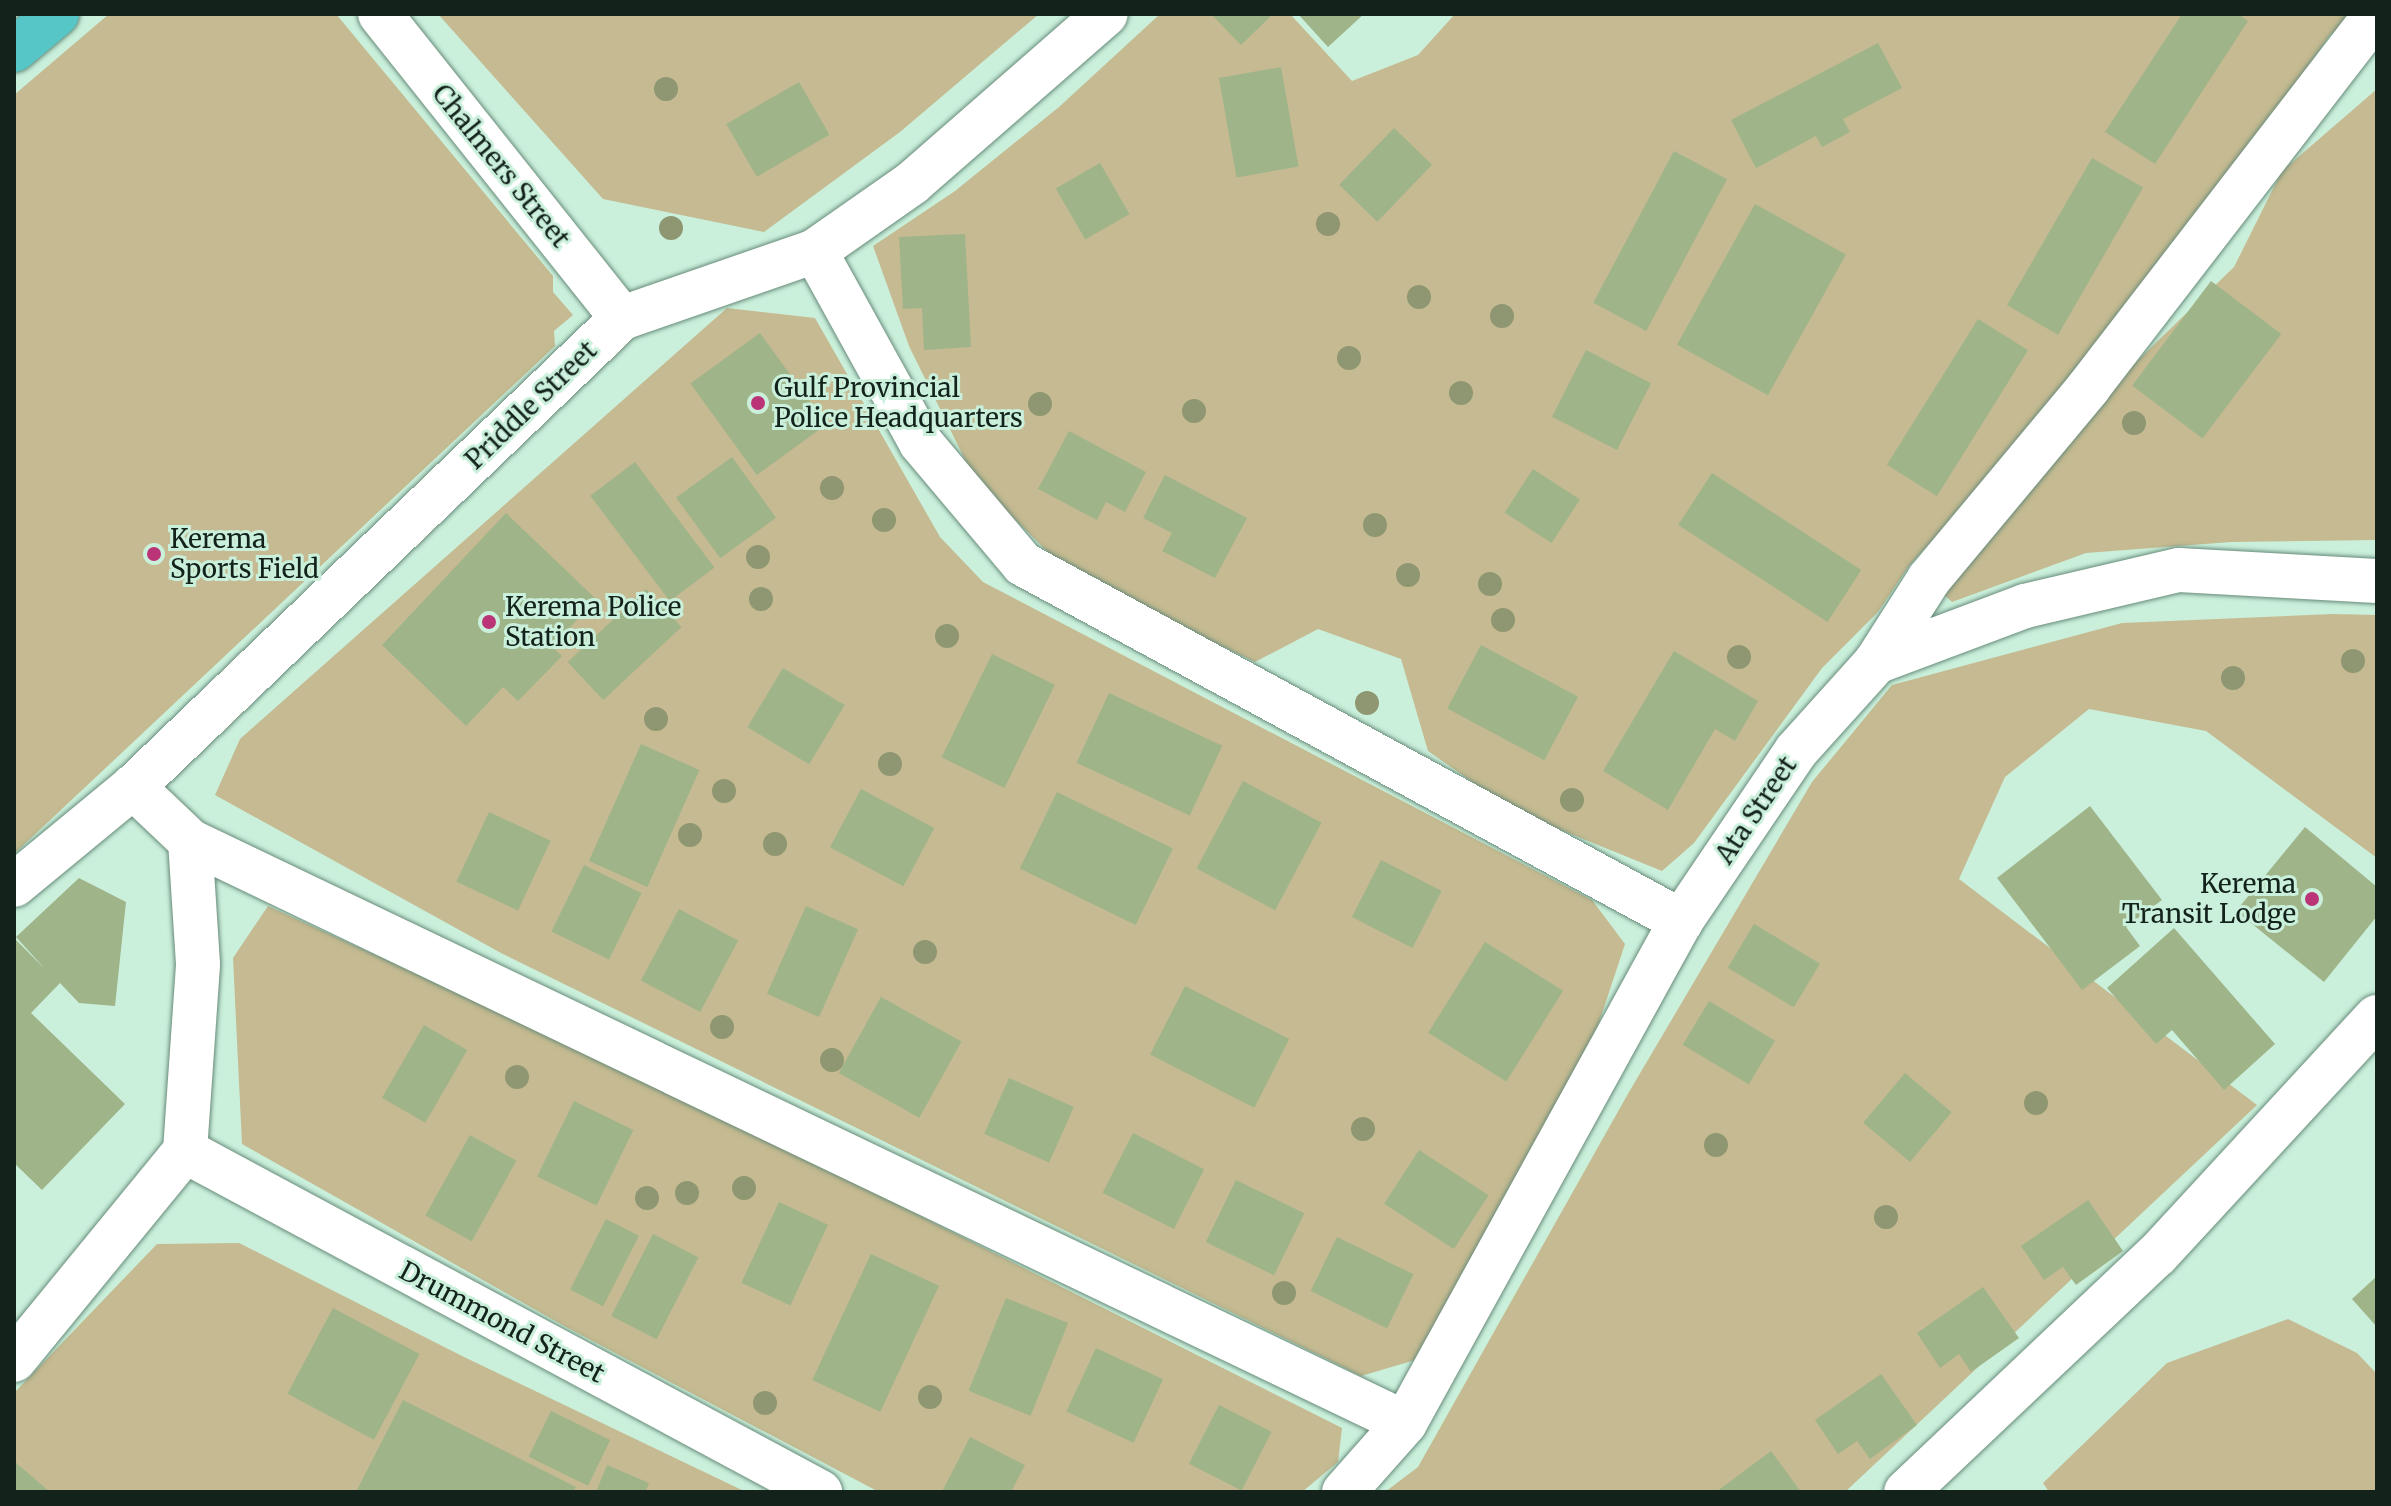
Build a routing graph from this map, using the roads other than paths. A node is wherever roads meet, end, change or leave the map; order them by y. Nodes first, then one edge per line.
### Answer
1 (57, 14) edge
2 (380, 14) edge
3 (1106, 14) edge
4 (2371, 21) dead end
5 (14, 50) edge
6 (815, 251) junction
7 (622, 318) junction
8 (2377, 581) edge
9 (1876, 662) junction
10 (133, 787) junction
11 (190, 841) junction
12 (14, 885) edge
13 (1681, 921) junction
14 (2377, 1017) edge
15 (185, 1151) junction
16 (14, 1360) edge
17 (1405, 1423) junction
18 (820, 1492) edge
19 (1344, 1492) edge
20 (1906, 1492) edge

1 - 5 highway
2 - 7 street, Chalmers Street
3 - 6 street, Priddle Street
4 - 9 street
6 - 7 street, Priddle Street
6 - 13 street
7 - 10 street, Priddle Street
8 - 9 street, Ata Street
9 - 13 street, Ata Street
10 - 11 street
10 - 12 street, Priddle Street
11 - 15 street
11 - 17 street
13 - 17 street, Ata Street
14 - 20 street
15 - 16 street
15 - 18 street, Drummond Street
17 - 19 street

